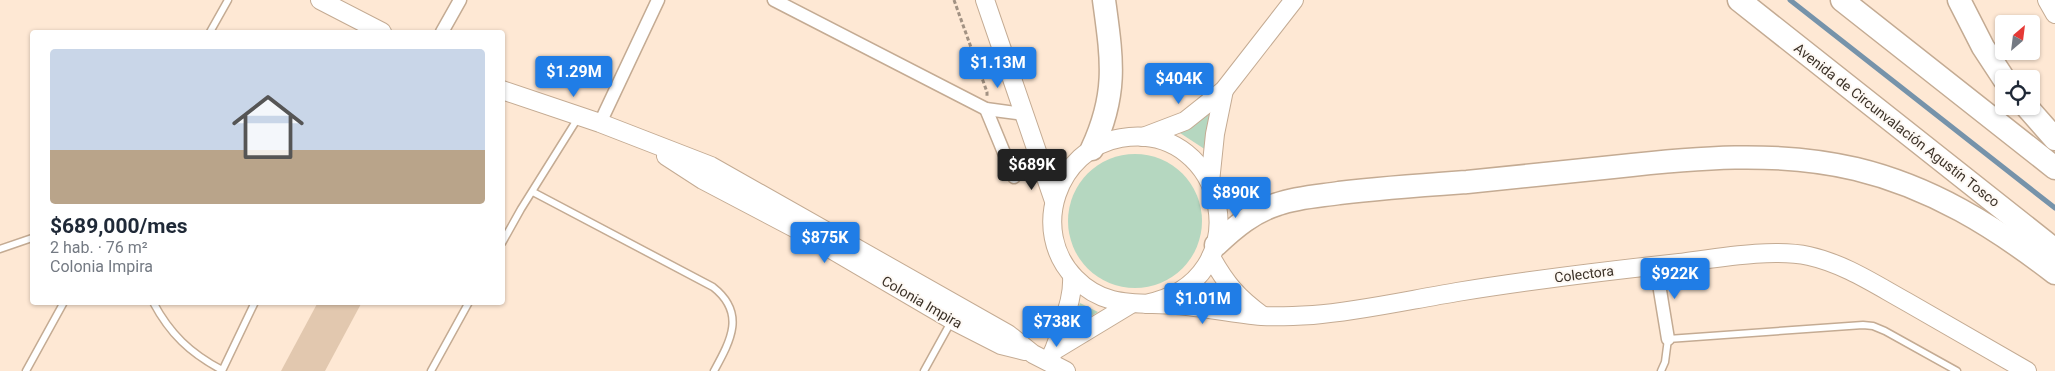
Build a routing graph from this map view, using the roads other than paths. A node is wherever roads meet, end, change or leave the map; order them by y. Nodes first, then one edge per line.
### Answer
1 (228, 0) edge
2 (320, 0) edge
3 (460, 0) edge
4 (658, 0) edge
5 (774, 0) edge
6 (985, 0) edge
7 (1104, 0) edge
8 (1294, 0) edge
9 (1740, 0) edge
10 (1842, 0) edge
11 (1959, 0) edge
12 (2047, 0) edge
13 (2055, 14) edge
14 (211, 30) edge
15 (378, 30) edge
16 (443, 30) edge
17 (1998, 70) edge
18 (1224, 90) junction
19 (505, 91) edge
20 (986, 110) junction
21 (1024, 114) junction
22 (2034, 115) edge
23 (579, 117) junction
24 (600, 123) junction
25 (634, 136) junction
26 (1143, 137) junction
27 (2055, 138) edge
28 (1092, 149) junction
29 (2055, 168) edge
30 (1014, 177) dead end
31 (1210, 182) junction
32 (533, 192) junction
33 (1054, 201) junction
34 (505, 238) edge
35 (30, 239) edge
36 (0, 249) edge
37 (2055, 250) edge
38 (1214, 251) junction
39 (1656, 266) junction
40 (2055, 273) edge
41 (1072, 276) junction
42 (1138, 304) junction
43 (62, 305) edge
44 (154, 305) edge
45 (254, 305) edge
46 (467, 305) edge
47 (1263, 316) junction
48 (952, 320) junction
49 (1668, 339) junction
50 (1045, 355) junction
51 (26, 371) edge
52 (222, 371) edge
53 (431, 371) edge
54 (714, 371) edge
55 (924, 371) edge
56 (1066, 371) edge
57 (1661, 371) edge
58 (1957, 371) edge
59 (2027, 371) edge

1 - 14 lane
2 - 15 main road
3 - 16 street
4 - 24 street
5 - 20 street
6 - 21 main road
7 - 28 highway
8 - 18 main road
9 - 37 highway, Avenida de Circunvalación Agustín Tosco
10 - 29 highway
11 - 17 highway
12 - 13 main road
18 - 26 main road
18 - 31 main road
19 - 23 main road, Colonia Impira
20 - 21 street
20 - 30 street
21 - 33 main road
22 - 27 highway
23 - 24 main road, Colonia Impira
23 - 32 lane
24 - 25 main road, Colonia Impira
25 - 48 main road, Colonia Impira
25 - 50 main road, Colonia Impira
26 - 28 main road
26 - 31 main road
28 - 33 main road
31 - 38 main road
32 - 34 lane
32 - 54 lane
33 - 41 main road
35 - 36 lane
38 - 40 highway
38 - 42 main road
38 - 47 main road
39 - 47 main road, Colectora
39 - 49 street
39 - 59 main road, Colectora
41 - 42 main road
41 - 50 main road
42 - 47 main road, Colectora
42 - 50 main road
43 - 51 lane
44 - 52 lane
45 - 52 lane
46 - 53 lane
48 - 50 main road, Colonia Impira
48 - 55 lane
49 - 57 lane
49 - 58 lane
50 - 56 main road, Colonia Impira

